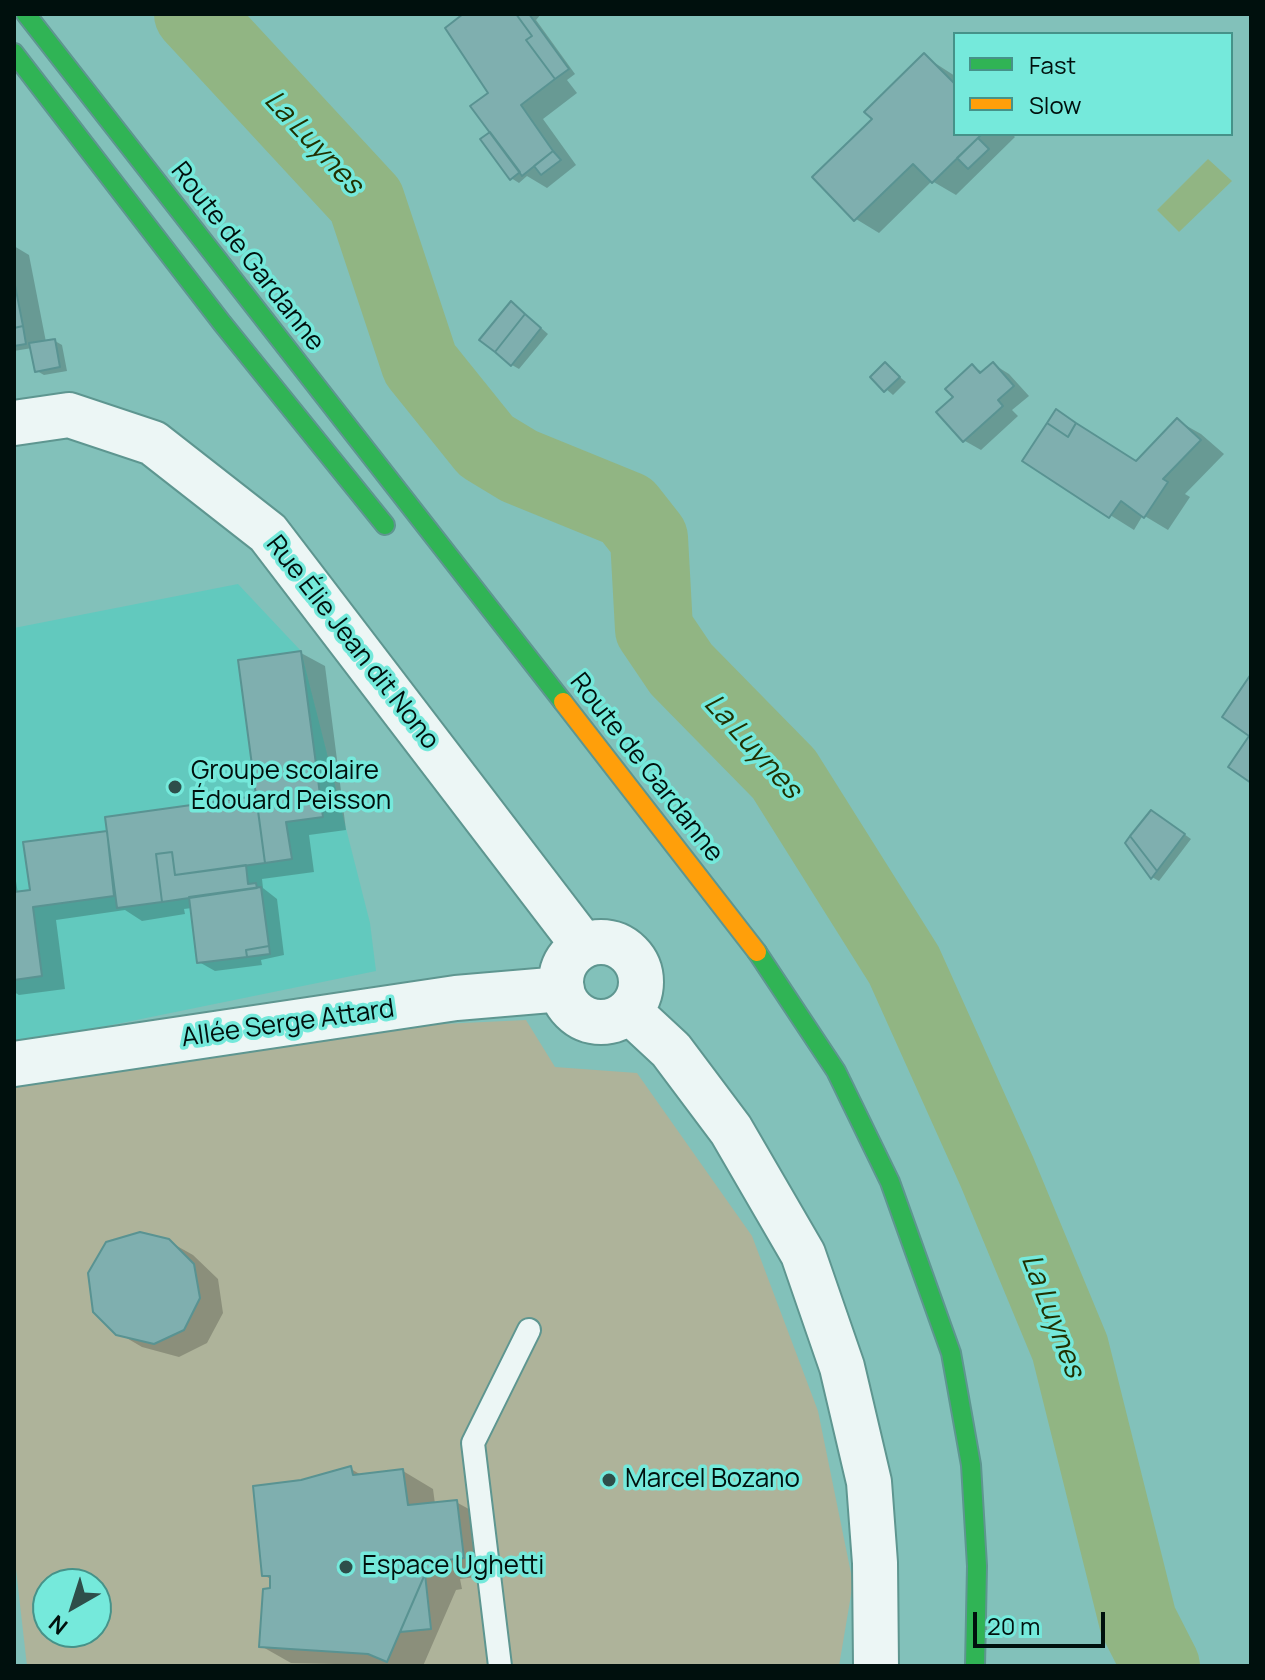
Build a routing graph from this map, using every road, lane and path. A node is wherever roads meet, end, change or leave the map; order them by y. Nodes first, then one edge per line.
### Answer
1 (26, 14) edge
2 (14, 53) edge
3 (14, 423) edge
4 (397, 539) dead end
5 (583, 945) junction
6 (562, 989) junction
7 (629, 1011) junction
8 (14, 1064) edge
9 (529, 1330) dead end
10 (500, 1666) edge
11 (876, 1666) edge
12 (975, 1666) edge

1 - 12 main road, Route de Gardanne
2 - 4 main road
3 - 5 street, Rue Élie Jean dit Nono
5 - 6 street
5 - 7 street
6 - 7 street
6 - 8 street, Allée Serge Attard
7 - 11 street
9 - 10 lane

